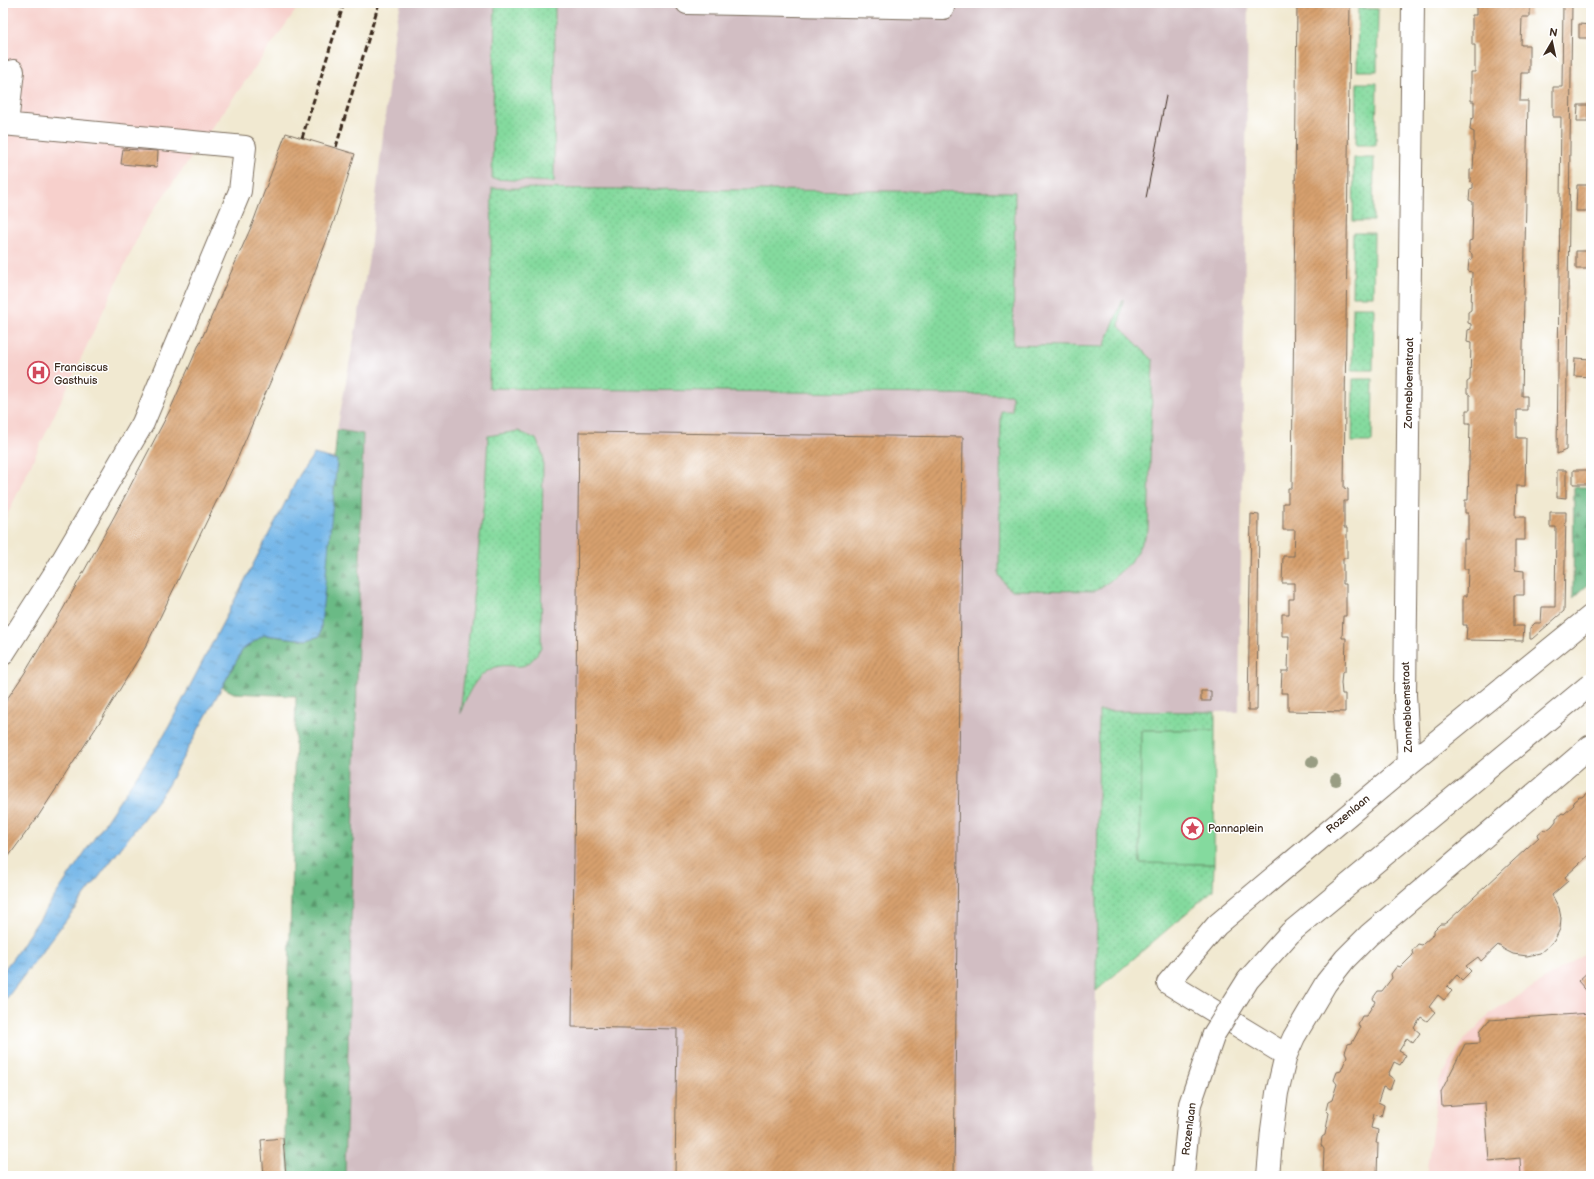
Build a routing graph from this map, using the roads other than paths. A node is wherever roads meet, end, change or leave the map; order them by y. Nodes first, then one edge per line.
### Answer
1 (687, 3) edge
2 (943, 3) edge
3 (1413, 3) edge
4 (13, 71) dead end
5 (5, 124) edge
6 (1591, 616) edge
7 (3, 654) edge
8 (1591, 684) edge
9 (1591, 746) edge
10 (1409, 764) junction
11 (1286, 1055) junction
12 (1183, 1176) edge
13 (1268, 1176) edge

1 - 2 street
3 - 10 street, Zonnebloemstraat
4 - 5 street
5 - 7 street
6 - 10 street, Rozenlaan
8 - 12 street, Rozenlaan, bridge
9 - 11 street
10 - 11 street, Rozenlaan
11 - 13 street

